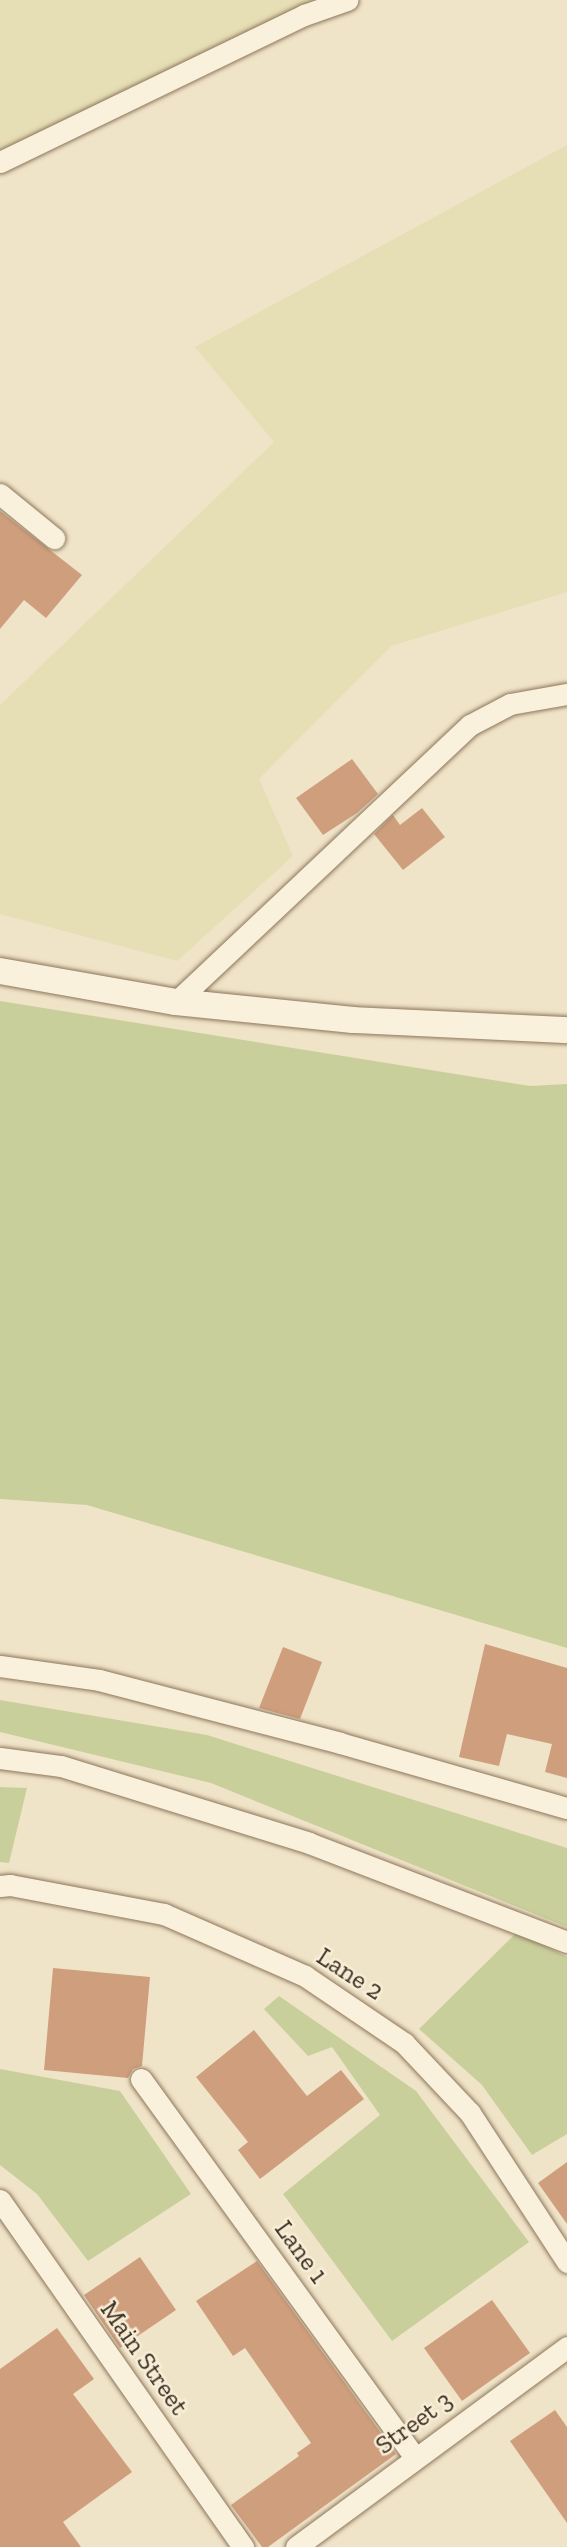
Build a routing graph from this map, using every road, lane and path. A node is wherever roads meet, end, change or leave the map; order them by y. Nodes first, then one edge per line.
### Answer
1 (347, 0) edge
2 (0, 162) edge
3 (0, 494) edge
4 (54, 538) dead end
5 (567, 694) edge
6 (0, 971) edge
7 (176, 1002) junction
8 (567, 1030) edge
9 (0, 1666) edge
10 (0, 1758) edge
11 (567, 1808) edge
12 (0, 1886) edge
13 (567, 1942) edge
14 (141, 2079) dead end
15 (0, 2200) edge
16 (567, 2262) edge
17 (567, 2347) edge
18 (415, 2457) junction
19 (243, 2547) edge
20 (296, 2547) edge

1 - 2 street
3 - 4 street
5 - 7 street
6 - 7 street
7 - 8 street
9 - 11 street
10 - 13 street
12 - 16 street, Lane 2
14 - 18 street, Lane 1
15 - 19 street, Main Street
17 - 18 street, Street 3
18 - 20 street, Street 3

